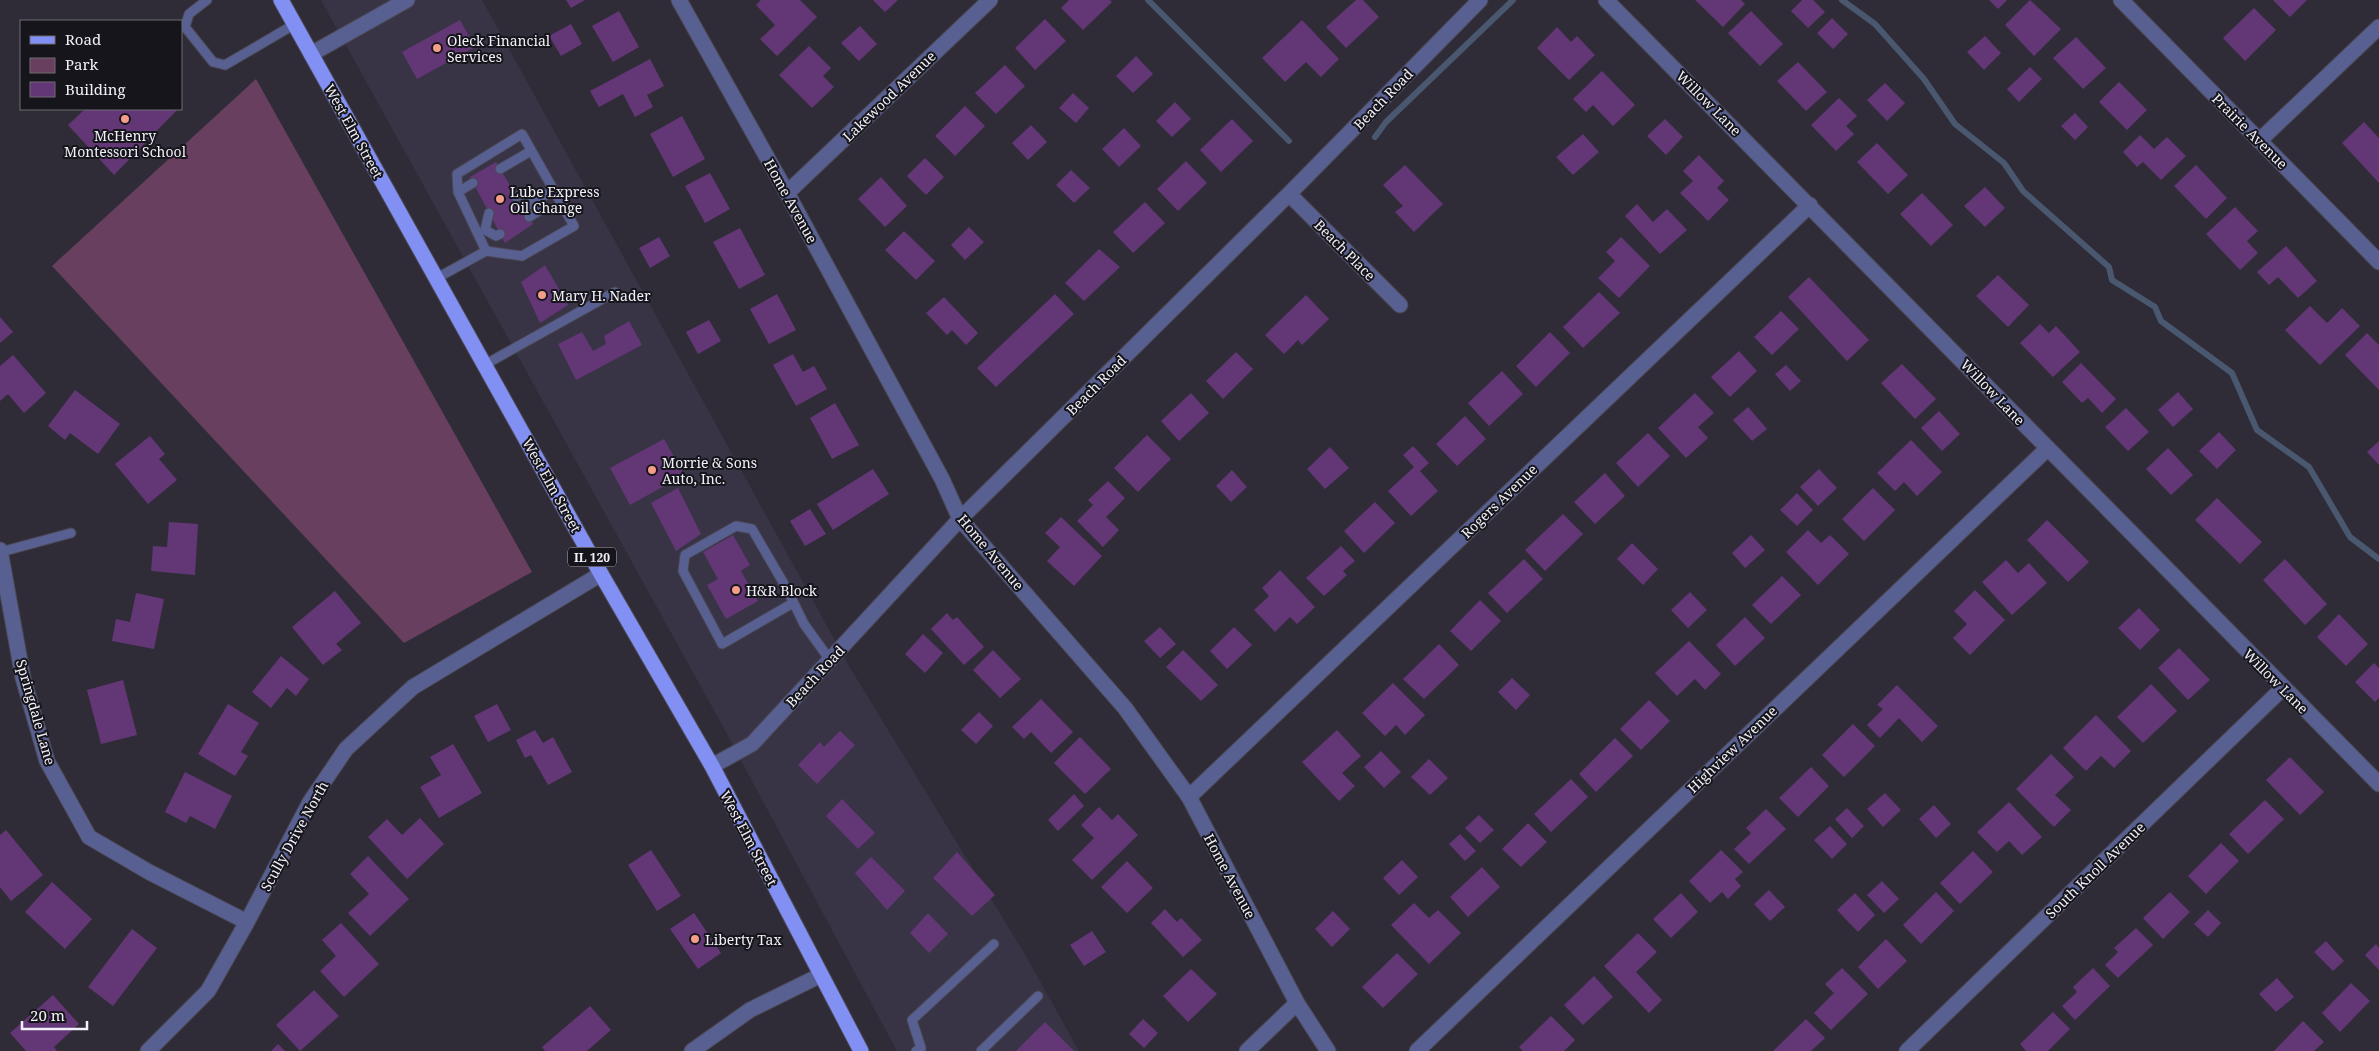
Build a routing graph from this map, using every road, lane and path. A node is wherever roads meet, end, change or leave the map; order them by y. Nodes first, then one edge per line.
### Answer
1 (207, 0) edge
2 (281, 0) edge
3 (407, 0) edge
4 (679, 0) edge
5 (990, 0) edge
6 (1480, 0) edge
7 (1606, 0) edge
8 (2121, 0) edge
9 (294, 24) junction
10 (2379, 27) edge
11 (311, 54) junction
12 (2259, 141) junction
13 (531, 151) junction
14 (500, 169) dead end
15 (474, 183) dead end
16 (554, 190) junction
17 (458, 192) junction
18 (788, 193) junction
19 (1289, 194) junction
20 (516, 197) dead end
21 (542, 197) junction
22 (1810, 205) junction
23 (523, 208) dead end
24 (489, 213) dead end
25 (529, 217) dead end
26 (495, 224) dead end
27 (482, 232) junction
28 (500, 234) dead end
29 (486, 251) junction
30 (2379, 262) edge
31 (437, 278) junction
32 (615, 292) dead end
33 (1400, 305) dead end
34 (486, 364) junction
35 (2048, 448) junction
36 (960, 519) junction
37 (71, 533) dead end
38 (0, 551) edge
39 (601, 574) junction
40 (793, 603) junction
41 (830, 660) junction
42 (2283, 688) junction
43 (712, 766) junction
44 (2379, 784) edge
45 (1189, 797) junction
46 (247, 922) junction
47 (994, 944) dead end
48 (821, 975) junction
49 (1038, 996) dead end
50 (1297, 1003) junction
51 (920, 1050) edge
52 (148, 1051) edge
53 (692, 1051) edge
54 (861, 1051) edge
55 (981, 1051) edge
56 (1247, 1051) edge
57 (1328, 1051) edge
58 (1417, 1051) edge
59 (1907, 1051) edge

1 - 9 lane
2 - 9 main road, West Elm Street / IL 120
3 - 11 street
4 - 18 street, Home Avenue
5 - 18 street, Lakewood Avenue
6 - 19 street, Beach Road
7 - 22 street, Willow Lane
8 - 12 street, Prairie Avenue
9 - 11 main road, West Elm Street / IL 120
10 - 12 street
11 - 31 main road, West Elm Street / IL 120
12 - 30 street, Prairie Avenue
13 - 14 lane
13 - 16 lane
13 - 17 lane
15 - 17 lane
16 - 21 lane
16 - 29 lane
17 - 27 lane
18 - 36 street, Home Avenue
19 - 33 street, Beach Place
19 - 36 street, Beach Road
20 - 21 lane
21 - 23 lane
21 - 25 lane
22 - 35 street, Willow Lane
22 - 45 street, Rogers Avenue
24 - 27 lane
26 - 27 lane
27 - 28 lane
27 - 29 lane
29 - 31 lane
31 - 34 main road, West Elm Street / IL 120
32 - 34 lane
34 - 39 main road, West Elm Street / IL 120
35 - 42 street, Willow Lane
35 - 58 street, Highview Avenue
36 - 41 street, Beach Road
36 - 45 street, Home Avenue
37 - 38 lane
38 - 46 street, Springdale Lane
39 - 43 main road, West Elm Street / IL 120
39 - 46 street, Scully Drive North
40 - 40 lane
40 - 41 lane
41 - 43 street, Beach Road
42 - 44 street, Willow Lane
42 - 59 street, South Knoll Avenue
43 - 48 main road, West Elm Street / IL 120
45 - 50 street, Home Avenue
46 - 52 street, Scully Drive North
47 - 51 lane
48 - 53 street
48 - 54 main road, West Elm Street / IL 120
49 - 55 lane
50 - 56 street
50 - 57 street, Home Avenue

